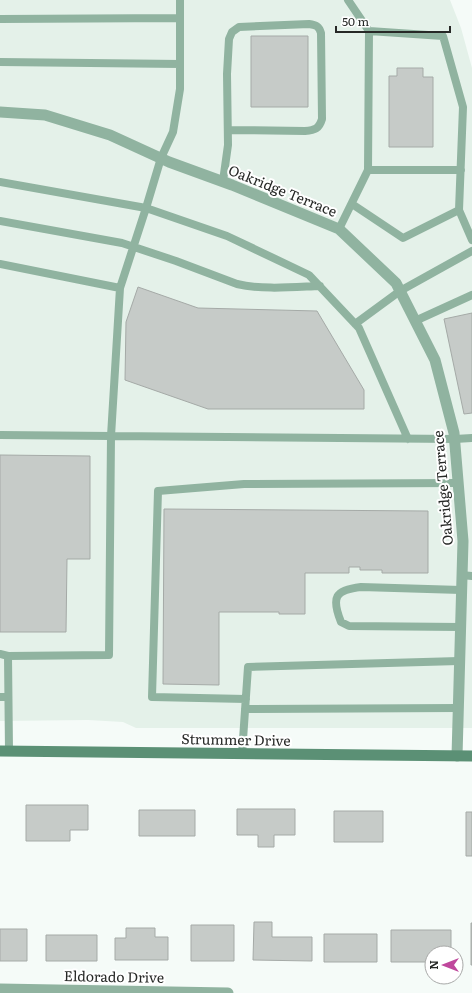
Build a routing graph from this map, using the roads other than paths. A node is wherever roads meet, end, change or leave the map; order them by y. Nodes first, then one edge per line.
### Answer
1 (180, 0) edge
2 (348, 0) edge
3 (180, 18) junction
4 (0, 19) edge
5 (369, 31) junction
6 (0, 62) edge
7 (180, 64) junction
8 (0, 112) edge
9 (228, 130) junction
10 (161, 158) junction
11 (368, 170) junction
12 (461, 170) junction
13 (0, 182) edge
14 (223, 182) junction
15 (352, 204) junction
16 (146, 208) junction
17 (460, 210) junction
18 (0, 221) edge
19 (339, 229) junction
20 (472, 240) edge
21 (133, 246) junction
22 (472, 251) edge
23 (0, 264) edge
24 (320, 286) junction
25 (120, 288) junction
26 (400, 291) junction
27 (472, 295) edge
28 (415, 321) junction
29 (355, 324) junction
30 (0, 434) edge
31 (111, 436) junction
32 (472, 438) edge
33 (408, 439) junction
34 (455, 439) junction
35 (458, 483) junction
36 (467, 576) edge
37 (461, 590) junction
38 (460, 626) junction
39 (4, 655) edge
40 (459, 661) junction
41 (4, 697) edge
42 (246, 699) junction
43 (245, 708) junction
44 (458, 708) junction
45 (4, 751) edge
46 (242, 754) junction
47 (457, 756) junction
48 (472, 756) edge
49 (0, 989) edge
50 (228, 993) edge

1 - 3 lane
2 - 5 lane
3 - 4 lane
3 - 7 lane
5 - 11 lane
5 - 12 lane
6 - 7 lane
7 - 10 lane
8 - 10 street, Oakridge Terrace
9 - 9 lane
9 - 14 lane
10 - 14 street, Oakridge Terrace
10 - 16 lane
11 - 12 lane
11 - 15 lane
12 - 17 lane
13 - 16 lane
14 - 19 street, Oakridge Terrace
15 - 17 lane
15 - 19 lane
16 - 21 lane
16 - 24 lane
17 - 20 lane
18 - 21 lane
19 - 26 street, Oakridge Terrace
21 - 24 lane
21 - 25 lane
22 - 26 lane
23 - 25 lane
24 - 29 lane
25 - 31 lane
26 - 28 street, Oakridge Terrace
26 - 29 lane
27 - 28 lane
28 - 34 street, Oakridge Terrace
29 - 33 lane
30 - 31 lane
31 - 33 lane
31 - 39 lane
32 - 34 lane
33 - 34 lane
34 - 35 street, Oakridge Terrace
35 - 36 street, Oakridge Terrace
35 - 42 lane
36 - 37 street, Oakridge Terrace
37 - 38 street, Oakridge Terrace
37 - 38 lane
38 - 40 street, Oakridge Terrace
39 - 41 lane
40 - 42 lane
40 - 44 street, Oakridge Terrace
41 - 45 lane
42 - 43 lane
43 - 44 lane
43 - 46 lane
44 - 47 street, Oakridge Terrace
45 - 46 main road, Strummer Drive
46 - 47 main road, Strummer Drive
47 - 48 main road, Strummer Drive
49 - 50 street, Eldorado Drive

